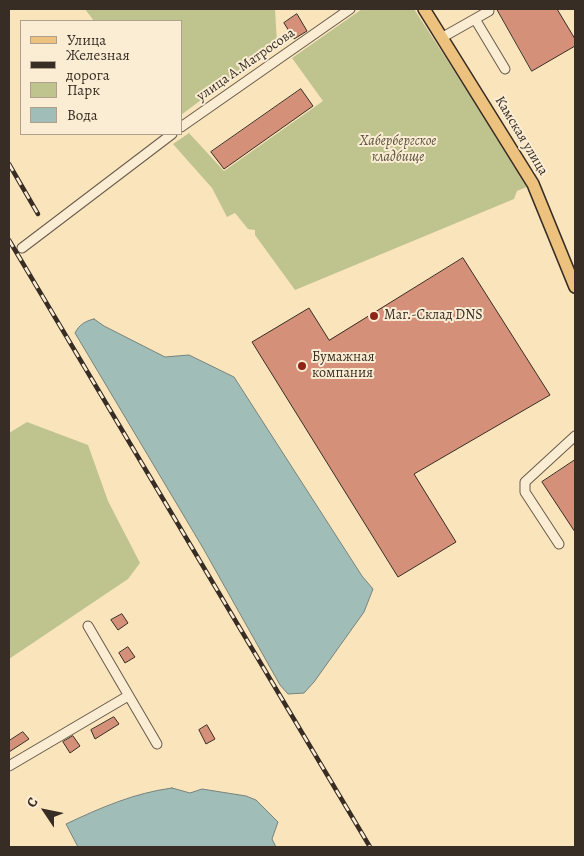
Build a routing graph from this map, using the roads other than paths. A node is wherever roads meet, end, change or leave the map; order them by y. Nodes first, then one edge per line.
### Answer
1 (350, 9) edge
2 (424, 9) edge
3 (489, 10) dead end
4 (475, 19) junction
5 (443, 37) junction
6 (505, 69) dead end
7 (182, 127) edge
8 (171, 135) edge
9 (22, 248) dead end
10 (575, 287) edge
11 (575, 436) edge
12 (559, 544) dead end
13 (88, 626) dead end
14 (128, 696) junction
15 (157, 744) dead end
16 (9, 766) edge

1 - 7 street, улица А.Матросова
2 - 5 main road, Камская улица
3 - 4 street
4 - 5 street
4 - 6 street
5 - 10 main road, Камская улица
8 - 9 street
11 - 12 street
13 - 14 street
14 - 15 street
14 - 16 street

